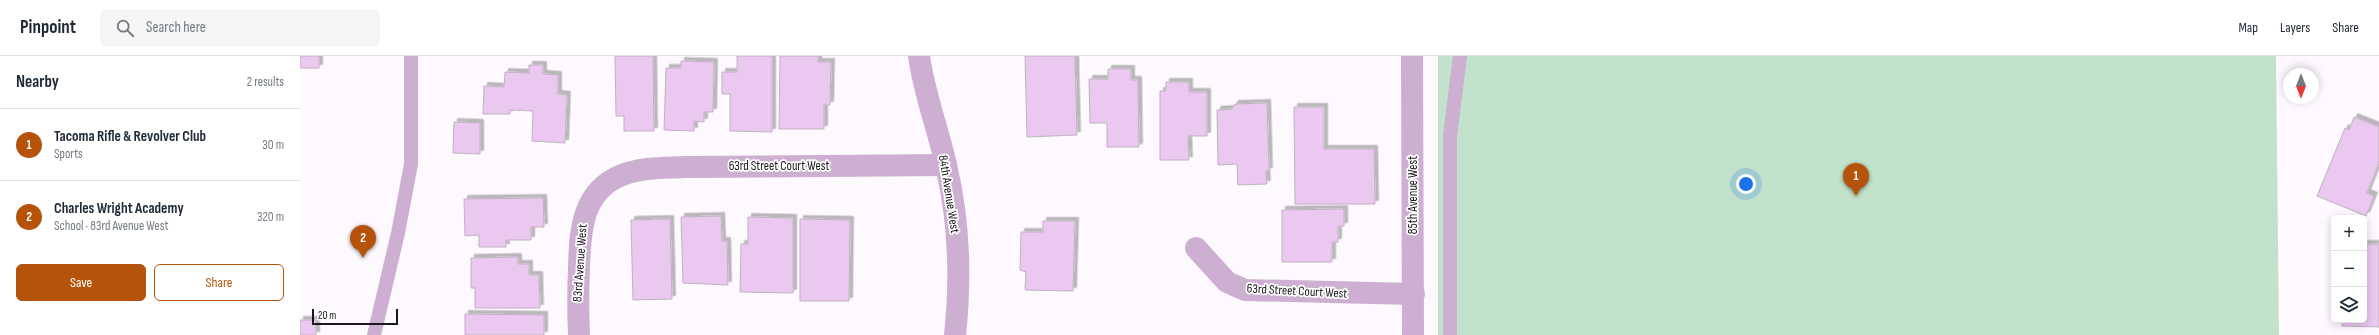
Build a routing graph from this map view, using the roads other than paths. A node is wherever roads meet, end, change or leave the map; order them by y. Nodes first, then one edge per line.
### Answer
1 (411, 56) edge
2 (920, 56) edge
3 (1412, 56) edge
4 (1460, 56) edge
5 (946, 165) junction
6 (614, 179) joint
7 (1196, 248) dead end
8 (1414, 294) junction
9 (374, 335) edge
10 (579, 335) edge
11 (955, 335) edge
12 (1413, 335) edge
13 (1450, 335) edge

1 - 9 lane
2 - 5 street, 84th Avenue West
3 - 8 street, 85th Avenue West
4 - 13 lane
5 - 6 street, 63rd Street Court West
5 - 11 street, 84th Avenue West
6 - 10 street, 83rd Avenue West
7 - 8 street, 63rd Street Court West
8 - 12 street, 85th Avenue West

